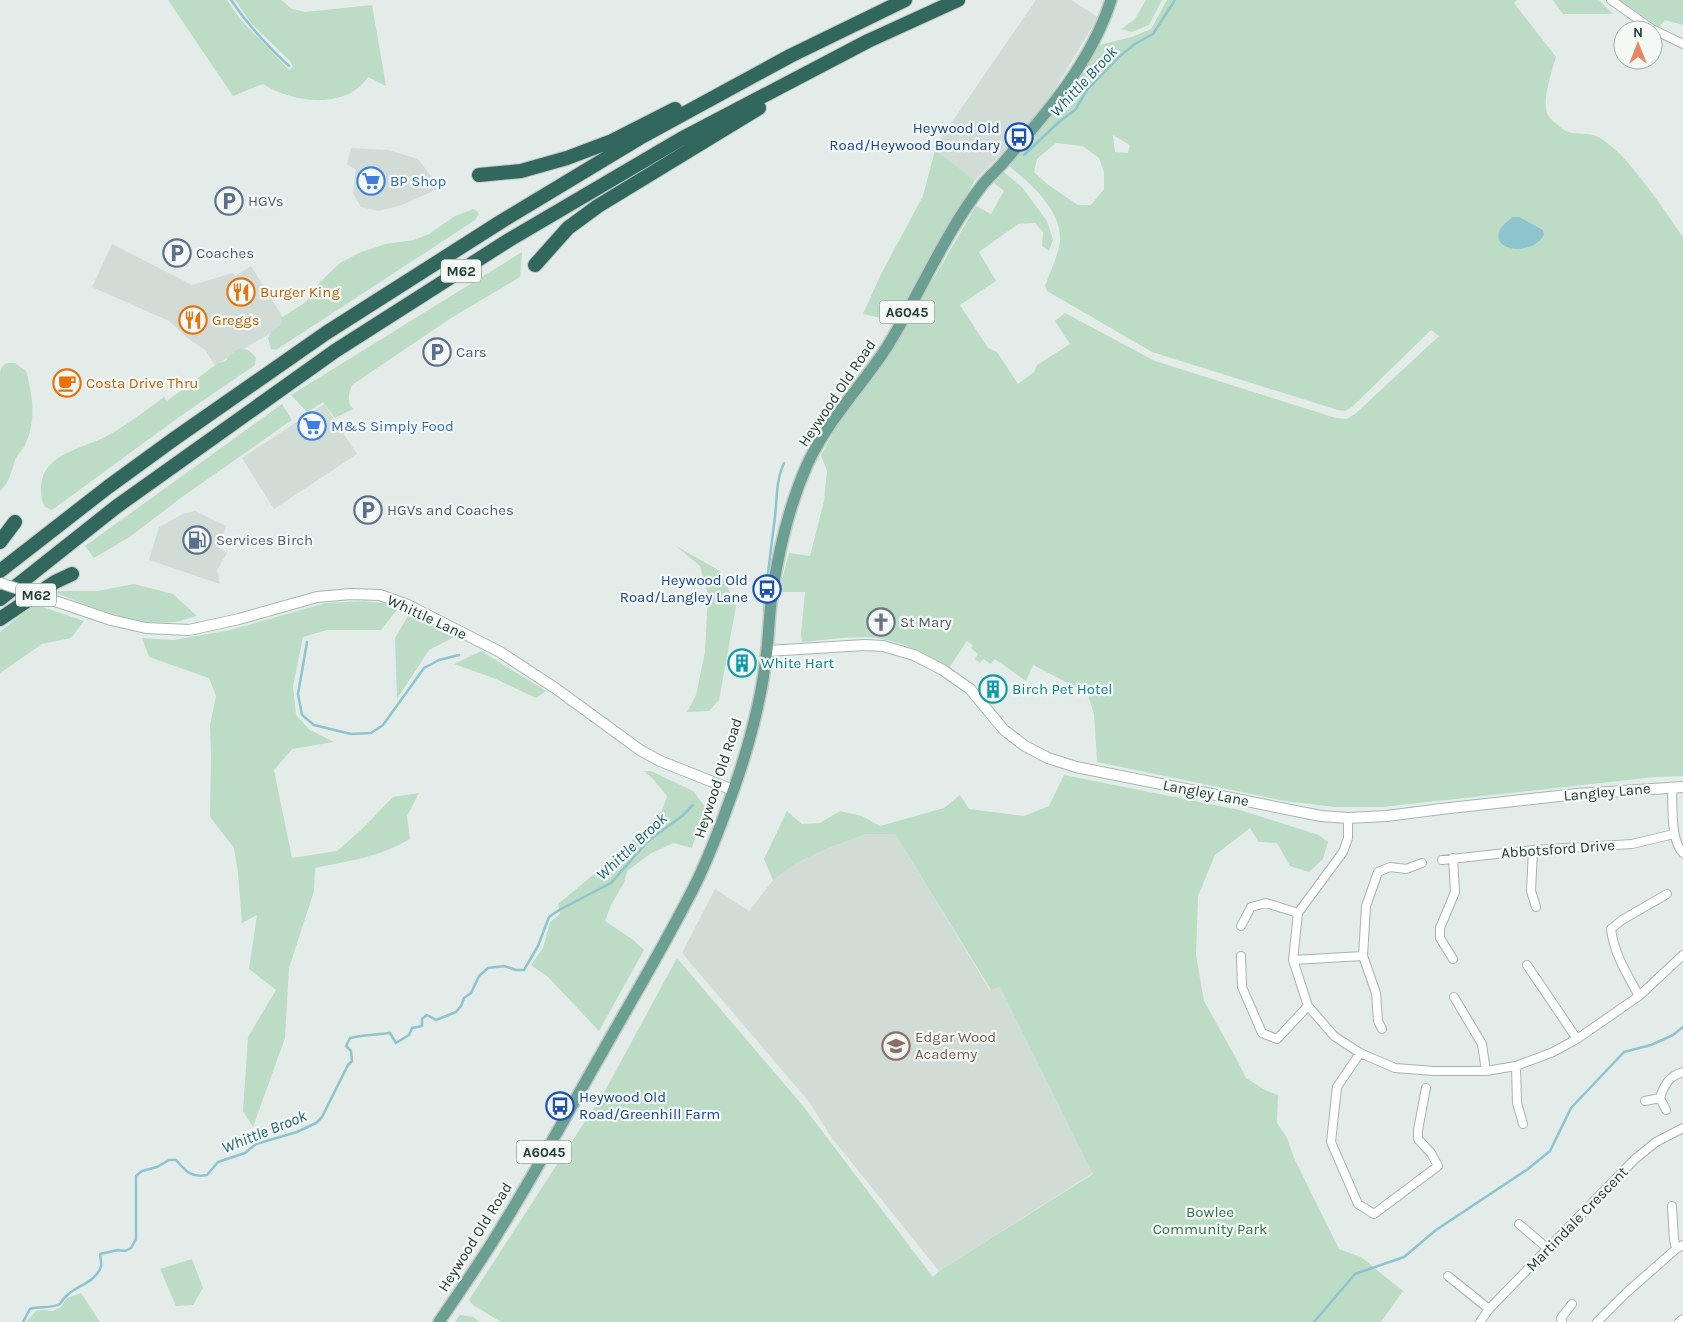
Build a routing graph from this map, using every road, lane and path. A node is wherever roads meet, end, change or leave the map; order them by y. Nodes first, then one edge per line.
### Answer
1 (905, 0) edge
2 (958, 0) edge
3 (1111, 0) edge
4 (1611, 0) edge
5 (868, 41) junction
6 (1683, 44) edge
7 (790, 56) junction
8 (478, 175) dead end
9 (534, 265) dead end
10 (15, 522) dead end
11 (0, 542) edge
12 (0, 571) edge
13 (72, 574) dead end
14 (0, 583) edge
15 (0, 599) edge
16 (0, 619) edge
17 (767, 651) junction
18 (1678, 787) edge
19 (733, 790) junction
20 (1348, 818) junction
21 (1674, 834) junction
22 (1533, 850) junction
23 (1683, 853) edge
24 (1453, 858) junction
25 (1442, 860) dead end
26 (1422, 863) dead end
27 (1667, 894) dead end
28 (1536, 906) dead end
29 (1298, 913) junction
30 (1241, 926) dead end
31 (1683, 955) edge
32 (1241, 956) dead end
33 (1363, 956) junction
34 (1294, 960) junction
35 (1453, 960) dead end
36 (1527, 965) dead end
37 (1639, 996) junction
38 (1454, 997) dead end
39 (1308, 1006) junction
40 (1382, 1029) dead end
41 (1577, 1039) junction
42 (1360, 1053) junction
43 (1516, 1066) junction
44 (1486, 1071) junction
45 (1683, 1072) edge
46 (1426, 1088) dead end
47 (1660, 1098) junction
48 (1645, 1102) dead end
49 (1666, 1110) dead end
50 (1524, 1124) dead end
51 (1683, 1128) edge
52 (1672, 1206) dead end
53 (1519, 1224) dead end
54 (1538, 1228) dead end
55 (1532, 1234) junction
56 (1680, 1247) edge
57 (1547, 1248) junction
58 (1448, 1276) dead end
59 (1465, 1278) dead end
60 (1459, 1284) junction
61 (1572, 1304) dead end
62 (1489, 1309) junction
63 (1683, 1319) edge
64 (439, 1322) edge
65 (1480, 1322) edge
66 (1562, 1322) edge
67 (1598, 1322) edge
68 (1679, 1322) edge

1 - 7 highway, M62
2 - 5 highway, M62
3 - 17 main road, Heywood Old Road / A6045
4 - 6 street
5 - 9 highway, M62
5 - 15 highway, M62
7 - 8 highway, M62
7 - 12 highway, M62
10 - 11 highway
13 - 16 highway, M62
14 - 19 street, Whittle Lane, bridge
17 - 19 main road, Heywood Old Road / A6045
17 - 20 street, Langley Lane
18 - 20 street, Langley Lane
18 - 21 street
19 - 64 main road, Heywood Old Road / A6045
20 - 29 street
21 - 22 street, Abbotsford Drive
21 - 23 street
22 - 24 street, Abbotsford Drive
22 - 28 street
24 - 25 street, Abbotsford Drive
24 - 35 street
26 - 33 street
27 - 37 street
29 - 30 street
29 - 34 street
31 - 37 street
32 - 39 street
33 - 34 street
33 - 40 street
34 - 39 street
36 - 41 street
37 - 41 street
38 - 44 street
39 - 42 street
41 - 43 street
42 - 44 street
42 - 46 street
43 - 44 street
43 - 50 street
45 - 47 street
47 - 48 street
47 - 49 street
51 - 57 street, Martindale Crescent
52 - 56 street
53 - 55 street
54 - 55 street
55 - 57 street
56 - 67 street
57 - 62 street, Martindale Crescent
58 - 60 street
59 - 60 street
60 - 62 street
61 - 66 street
62 - 65 street, Martindale Crescent
63 - 68 street

